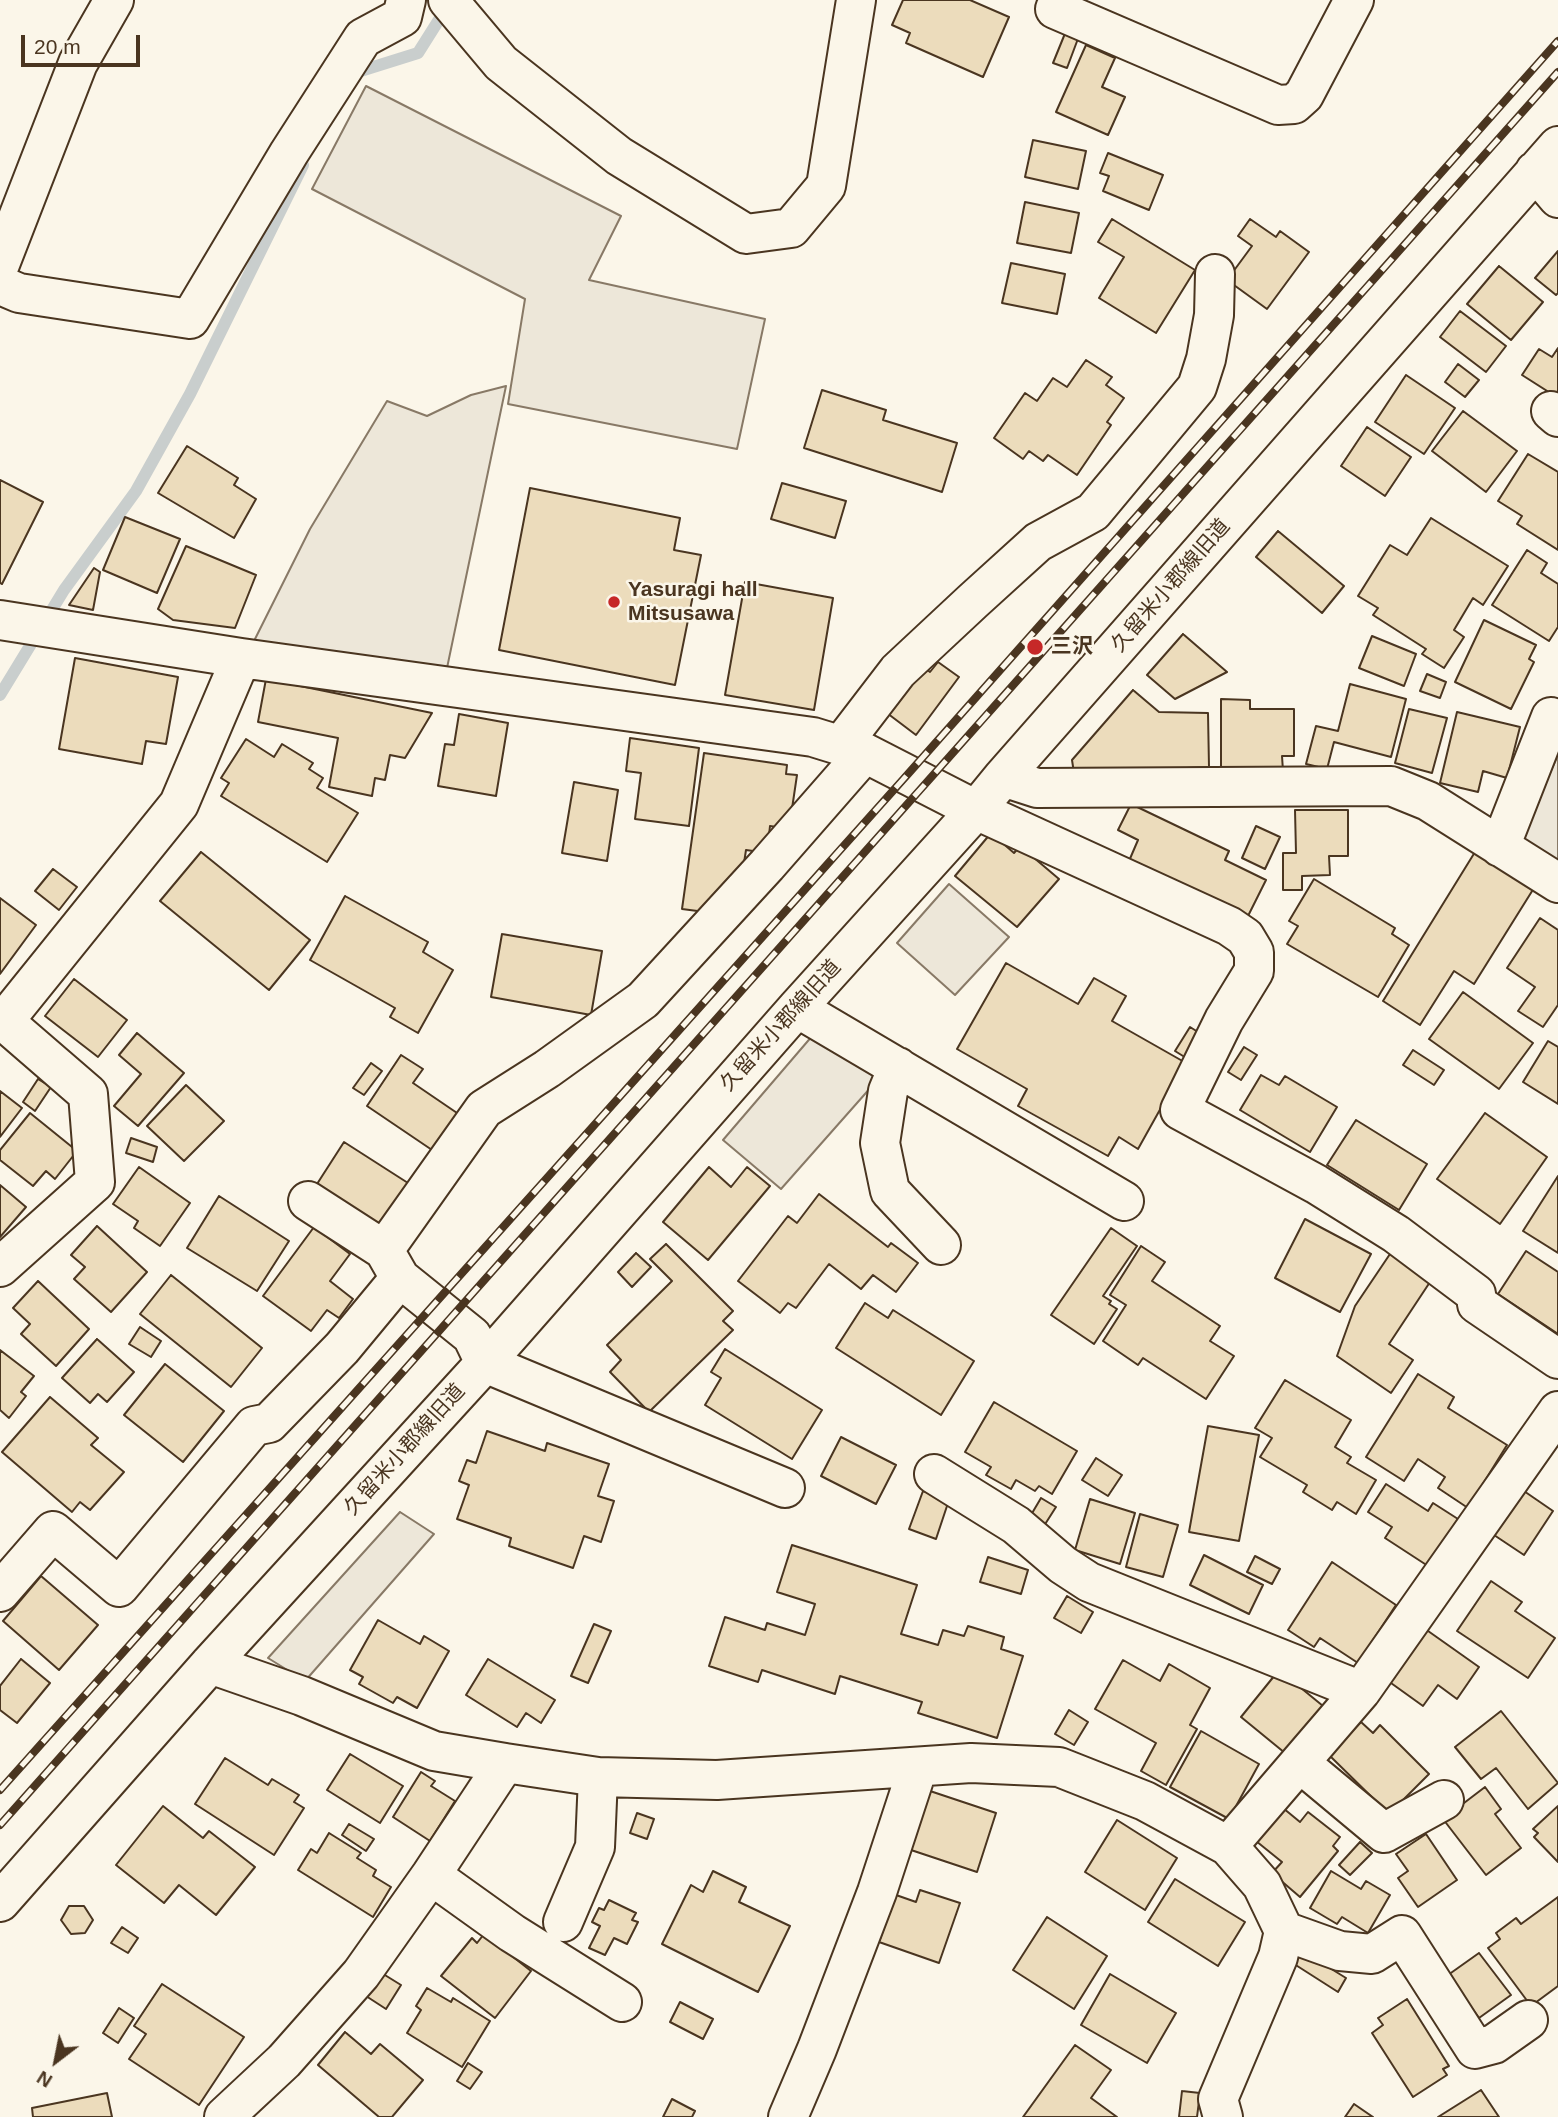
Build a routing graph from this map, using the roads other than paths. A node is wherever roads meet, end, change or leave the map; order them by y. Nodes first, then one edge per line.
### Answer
1 (114, 0) edge
2 (406, 0) edge
3 (448, 0) edge
4 (856, 0) edge
5 (1354, 0) edge
6 (1055, 9) dead end
7 (1550, 172) edge
8 (0, 264) edge
9 (1215, 274) dead end
10 (0, 285) edge
11 (0, 620) edge
12 (241, 658) junction
13 (1551, 717) dead end
14 (853, 749) junction
15 (1003, 777) junction
16 (976, 810) junction
17 (1500, 846) junction
18 (1558, 883) edge
19 (797, 1008) junction
20 (2, 1020) edge
21 (898, 1067) junction
22 (308, 1201) dead end
23 (1124, 1201) dead end
24 (940, 1245) dead end
25 (392, 1264) junction
26 (0, 1267) edge
27 (1558, 1359) edge
28 (485, 1363) junction
29 (1558, 1410) edge
30 (1546, 1454) edge
31 (934, 1474) dead end
32 (785, 1488) dead end
33 (0, 1592) edge
34 (210, 1664) junction
35 (1362, 1691) junction
36 (505, 1763) junction
37 (1300, 1763) junction
38 (918, 1766) junction
39 (598, 1777) junction
40 (1444, 1800) dead end
41 (1228, 1846) junction
42 (431, 1875) junction
43 (0, 1902) edge
44 (564, 1922) dead end
45 (1284, 1931) junction
46 (622, 2002) dead end
47 (1528, 2021) dead end
48 (224, 2117) edge
49 (788, 2117) edge
50 (1223, 2117) edge

1 - 8 street
2 - 10 street
3 - 4 street
5 - 6 street
7 - 15 street, 久留米小郡線旧道
9 - 14 street
11 - 12 street
12 - 14 street
12 - 20 street
13 - 17 street
14 - 16 street
14 - 25 street
15 - 16 street, 久留米小郡線旧道
15 - 17 street
16 - 19 street, 久留米小郡線旧道
16 - 27 street
17 - 18 street
19 - 21 street
19 - 28 street, 久留米小郡線旧道
20 - 26 street
21 - 23 street
21 - 24 street
22 - 25 street
25 - 28 street
25 - 33 street
28 - 32 street
28 - 34 street, 久留米小郡線旧道
29 - 30 street
30 - 35 street
31 - 35 street
34 - 36 street
34 - 43 street, 久留米小郡線旧道
35 - 37 street
36 - 39 street
36 - 42 street
37 - 40 street
37 - 41 street
38 - 39 street
38 - 41 street
38 - 49 street
39 - 44 street
41 - 45 street
42 - 46 street
42 - 48 street
45 - 47 street
45 - 50 street

